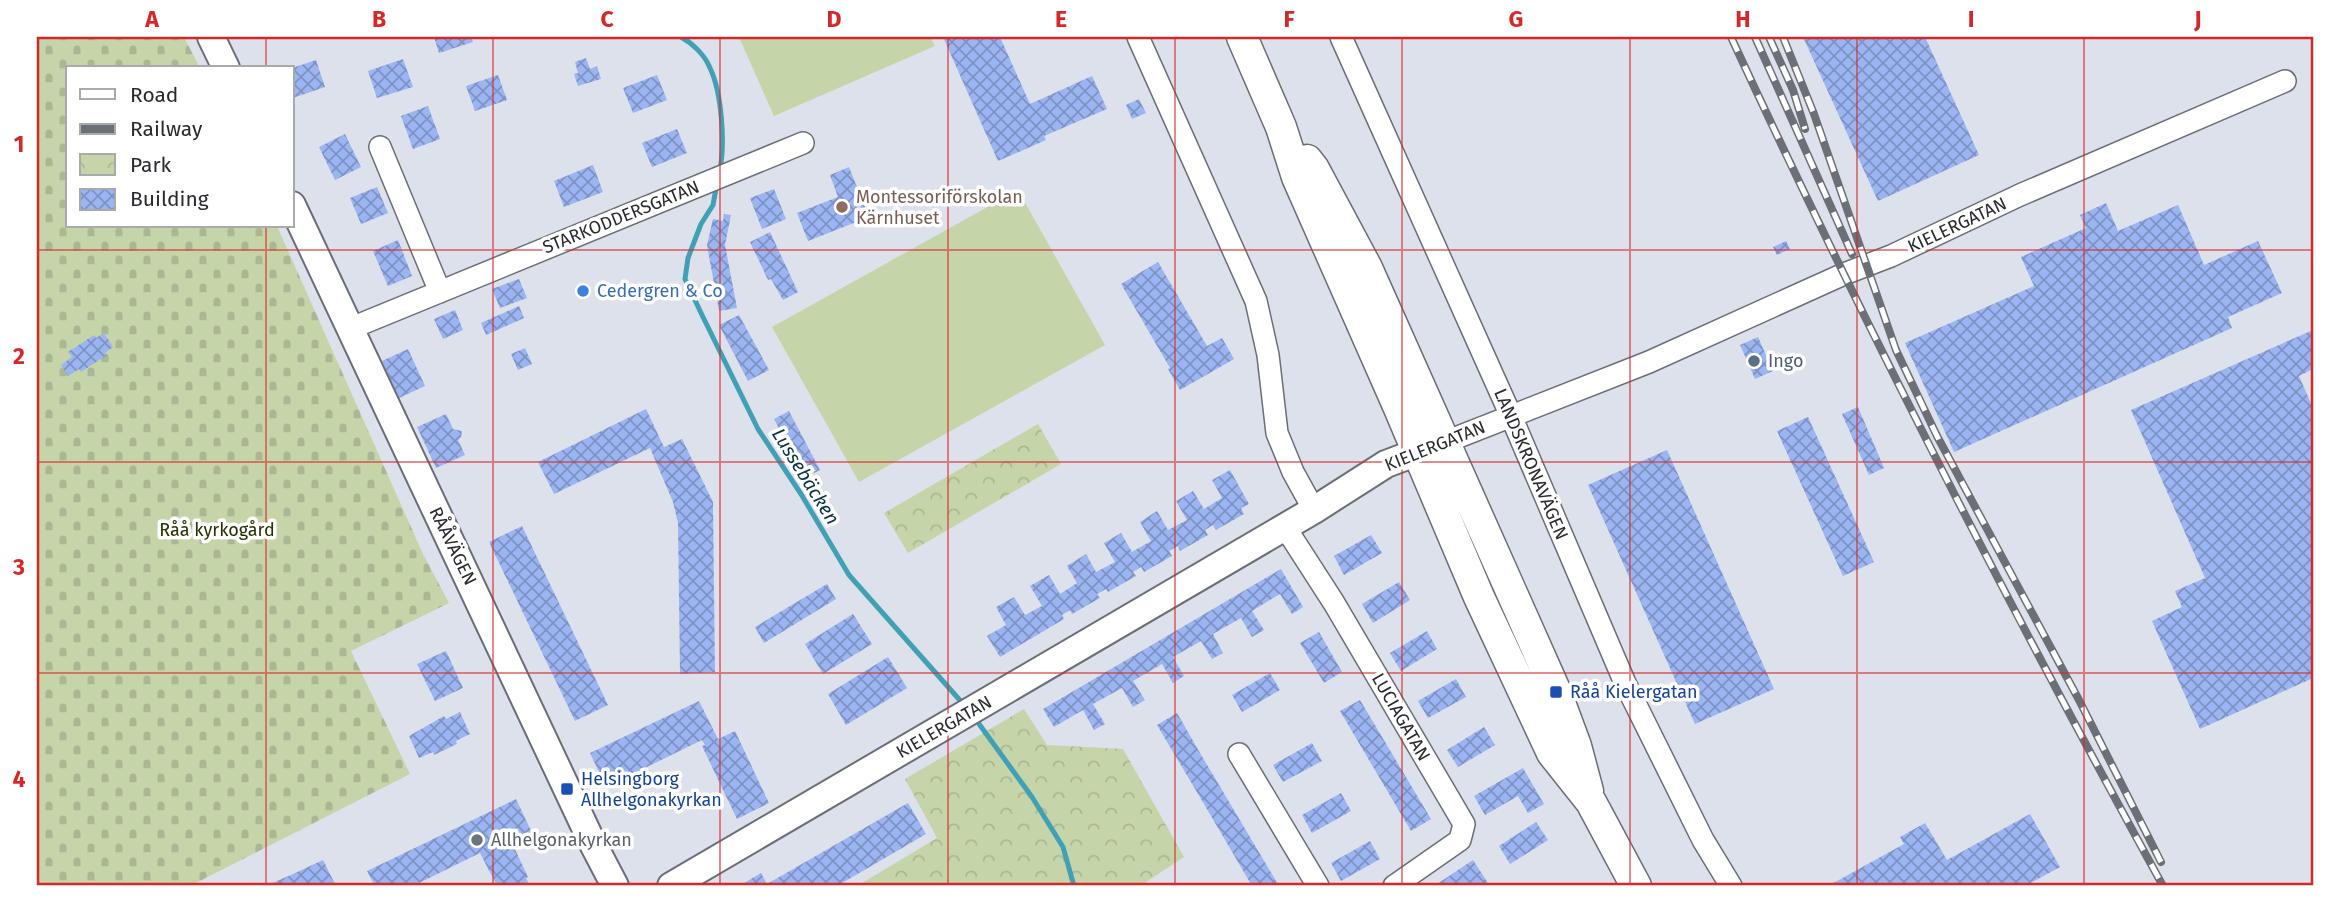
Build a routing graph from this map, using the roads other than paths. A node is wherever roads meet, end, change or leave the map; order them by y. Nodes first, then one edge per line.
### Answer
1 (211, 37) edge
2 (1138, 37) edge
3 (1242, 37) edge
4 (1341, 37) edge
5 (225, 66) edge
6 (2285, 81) dead end
7 (803, 143) dead end
8 (380, 147) dead end
9 (294, 209) edge
10 (440, 292) junction
11 (349, 329) junction
12 (1511, 416) junction
13 (1430, 447) junction
14 (1314, 510) junction
15 (1286, 527) junction
16 (1239, 754) dead end
17 (615, 886) edge
18 (671, 886) edge
19 (1318, 886) edge
20 (1394, 886) edge
21 (1636, 886) edge
22 (1731, 886) edge

1 - 5 street
2 - 14 street
3 - 13 main road
4 - 12 street, LANDSKRONAVÄGEN
6 - 12 street, KIELERGATAN
7 - 10 street, STARKODDERSGATAN
8 - 10 street
9 - 11 street, RÅÅVÄGEN
10 - 11 street, STARKODDERSGATAN
11 - 17 street, RÅÅVÄGEN
12 - 13 street, KIELERGATAN
12 - 22 street, LANDSKRONAVÄGEN
13 - 14 street, KIELERGATAN
13 - 21 main road
14 - 15 street, KIELERGATAN
15 - 18 street, KIELERGATAN
15 - 20 street, LUCIAGATAN
16 - 19 street

